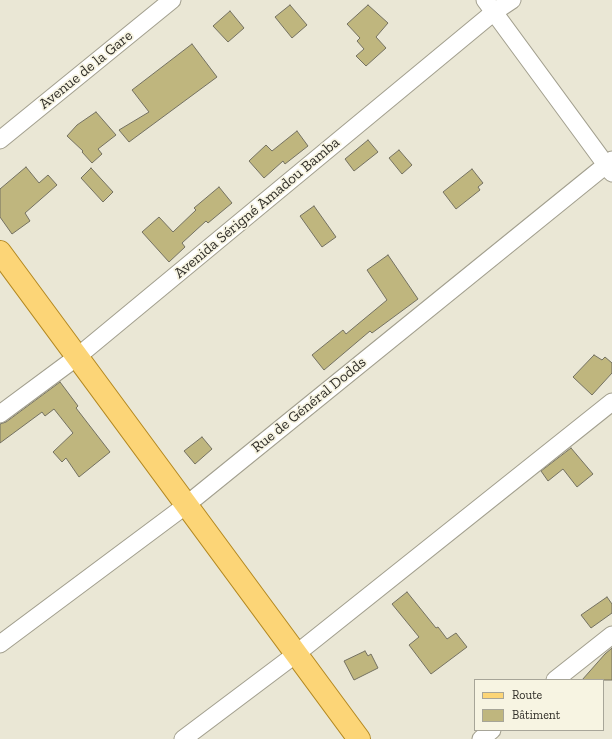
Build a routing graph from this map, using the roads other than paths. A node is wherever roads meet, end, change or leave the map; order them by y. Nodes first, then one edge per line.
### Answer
1 (172, 0) edge
2 (512, 0) edge
3 (489, 6) edge
4 (0, 140) edge
5 (610, 166) edge
6 (0, 252) edge
7 (77, 357) junction
8 (612, 402) edge
9 (0, 414) edge
10 (186, 506) junction
11 (612, 635) edge
12 (0, 644) edge
13 (296, 654) junction
14 (556, 679) edge
15 (491, 731) edge
16 (183, 739) edge
17 (359, 739) edge
18 (481, 739) edge

1 - 4 street, Avenue de la Gare
2 - 3 street, Avenida Sérigné Amadou Bamba
3 - 5 street
3 - 7 street, Avenida Sérigné Amadou Bamba
5 - 10 street, Rue de Général Dodds
6 - 7 main road
7 - 9 street, Avenida Sérigné Amadou Bamba
7 - 10 main road
8 - 13 street
10 - 12 street, Rue de Général Dodds
10 - 13 main road
11 - 14 street
13 - 16 street
13 - 17 main road
15 - 18 street

